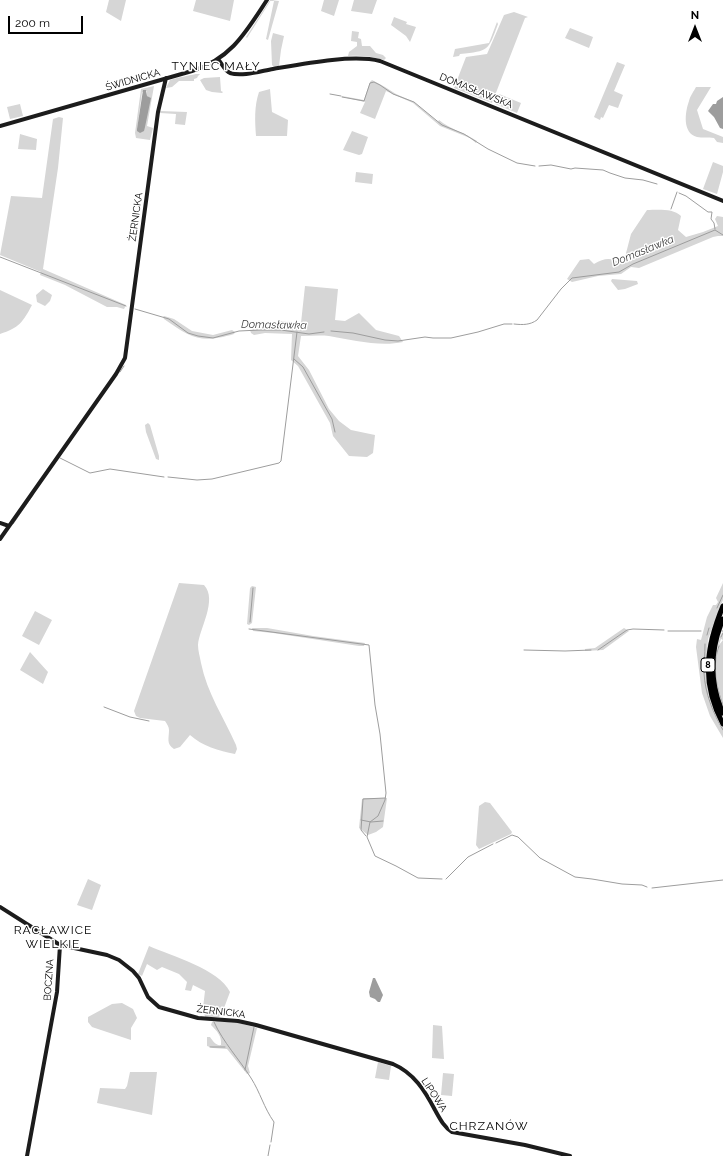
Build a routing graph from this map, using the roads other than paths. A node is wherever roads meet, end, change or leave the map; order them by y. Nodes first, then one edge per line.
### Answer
1 (267, 0) edge
2 (218, 59) junction
3 (166, 78) junction
4 (0, 126) edge
5 (723, 201) edge
6 (0, 523) edge
7 (9, 526) junction
8 (0, 539) edge
9 (723, 606) edge
10 (723, 618) edge
11 (723, 713) edge
12 (723, 724) edge
13 (0, 907) edge
14 (60, 945) junction
15 (377, 1059) joint
16 (27, 1156) edge
17 (570, 1156) edge

1 - 2 street, ŚWIDNICKA
2 - 3 street, ŚWIDNICKA
2 - 5 street, DOMASŁAWSKA
3 - 4 street, ŚWIDNICKA
3 - 7 street, ŻERNICKA
6 - 7 street
7 - 8 street
9 - 12 highway, 8
10 - 11 highway, 8
13 - 14 street
14 - 15 street, ŻERNICKA
14 - 16 street, BOCZNA
15 - 17 street, LIPOWA

